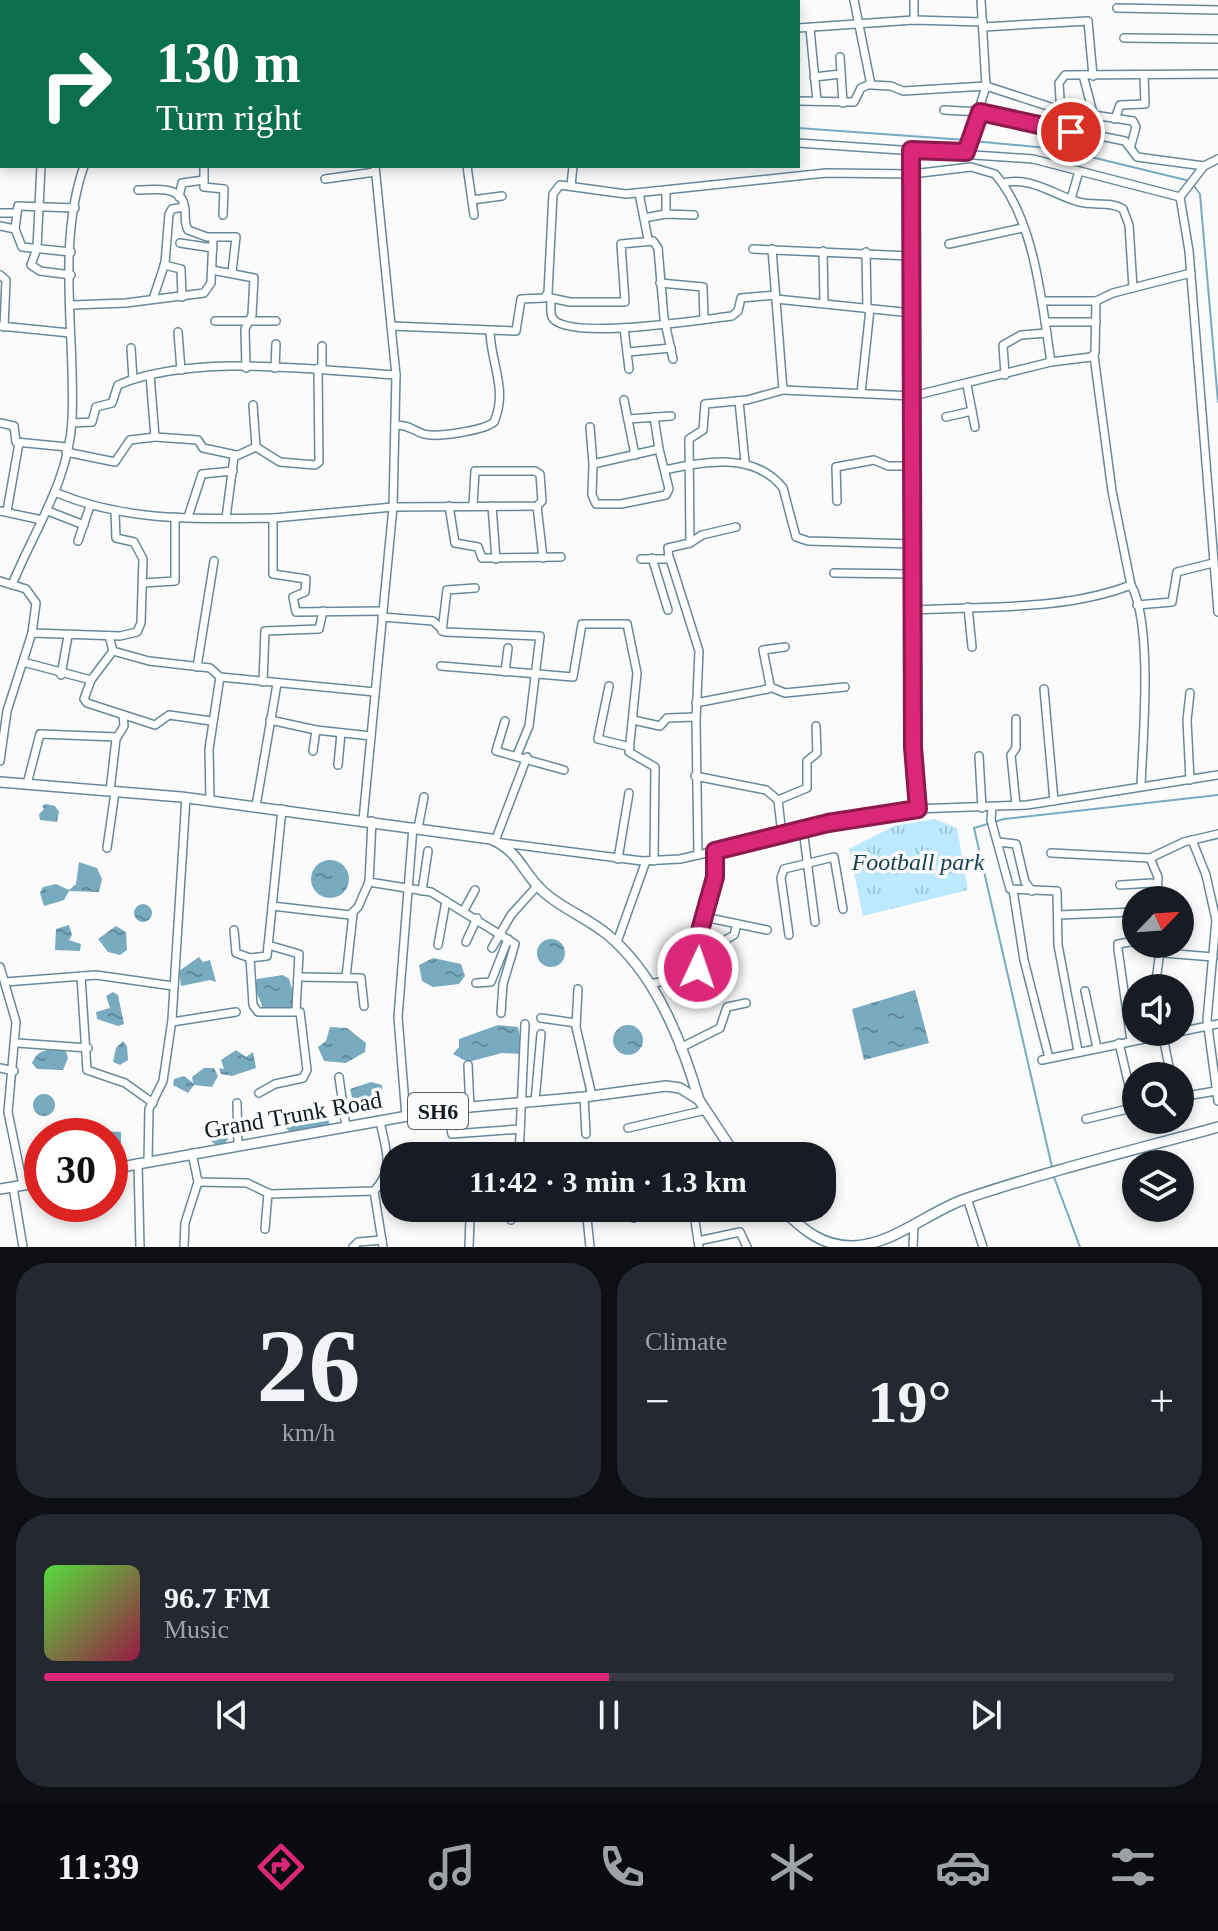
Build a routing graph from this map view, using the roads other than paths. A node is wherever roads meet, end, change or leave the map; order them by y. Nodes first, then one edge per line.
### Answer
1 (854, 0) edge
2 (914, 0) edge
3 (981, 0) edge
4 (1117, 8) dead end
5 (1218, 10) edge
6 (914, 20) junction
7 (857, 25) junction
8 (983, 25) junction
9 (800, 28) edge
10 (810, 29) junction
11 (1124, 38) dead end
12 (1218, 39) edge
13 (840, 57) dead end
14 (841, 74) junction
15 (1218, 74) edge
16 (1083, 75) junction
17 (1144, 75) junction
18 (1093, 76) junction
19 (814, 77) junction
20 (870, 84) junction
21 (986, 86) junction
22 (800, 101) edge
23 (817, 101) junction
24 (843, 103) junction
25 (944, 110) dead end
26 (1060, 110) junction
27 (980, 112) junction
28 (1094, 117) junction
29 (1115, 119) junction
30 (1062, 129) junction
31 (800, 143) edge
32 (1131, 145) junction
33 (911, 150) junction
34 (966, 152) junction
35 (1217, 162) edge
36 (1204, 166) junction
37 (41, 168) edge
38 (84, 168) edge
39 (204, 168) edge
40 (467, 168) edge
41 (573, 168) edge
42 (375, 169) edge
43 (1079, 171) junction
44 (912, 174) junction
45 (325, 179) dead end
46 (204, 180) junction
47 (1003, 183) junction
48 (571, 186) junction
49 (138, 190) dead end
50 (666, 191) junction
51 (639, 193) junction
52 (502, 196) dead end
53 (179, 197) junction
54 (1180, 197) junction
55 (1071, 199) junction
56 (472, 200) junction
57 (40, 205) junction
58 (184, 207) junction
59 (75, 208) junction
60 (0, 213) edge
61 (16, 213) junction
62 (666, 214) junction
63 (223, 215) dead end
64 (474, 215) dead end
65 (694, 215) dead end
66 (644, 218) junction
67 (0, 226) edge
68 (1022, 228) junction
69 (15, 229) junction
70 (213, 238) junction
71 (648, 239) junction
72 (180, 243) dead end
73 (949, 244) dead end
74 (37, 248) junction
75 (213, 248) junction
76 (753, 249) dead end
77 (772, 249) junction
78 (823, 251) junction
79 (71, 252) junction
80 (866, 252) junction
81 (910, 256) junction
82 (164, 265) junction
83 (212, 270) junction
84 (232, 272) junction
85 (1191, 273) junction
86 (0, 275) edge
87 (71, 275) junction
88 (660, 283) junction
89 (1133, 288) junction
90 (182, 297) junction
91 (549, 297) junction
92 (776, 297) junction
93 (153, 299) junction
94 (1043, 301) junction
95 (1096, 301) junction
96 (824, 302) junction
97 (72, 305) junction
98 (868, 309) junction
99 (912, 313) junction
100 (704, 319) junction
101 (215, 321) dead end
102 (276, 321) dead end
103 (249, 322) junction
104 (1045, 322) junction
105 (1096, 322) junction
106 (665, 323) junction
107 (391, 326) junction
108 (2, 327) edge
109 (624, 328) junction
110 (178, 332) dead end
111 (490, 332) junction
112 (70, 333) junction
113 (1047, 333) junction
114 (276, 344) dead end
115 (322, 346) dead end
116 (131, 348) dead end
117 (671, 348) junction
118 (628, 352) junction
119 (1094, 356) junction
120 (673, 359) dead end
121 (1051, 362) junction
122 (246, 368) junction
123 (275, 368) junction
124 (320, 368) junction
125 (629, 369) dead end
126 (181, 370) junction
127 (150, 375) junction
128 (396, 375) junction
129 (1005, 375) junction
130 (133, 379) junction
131 (967, 385) junction
132 (783, 390) junction
133 (861, 393) junction
134 (913, 396) junction
135 (624, 400) dead end
136 (739, 401) junction
137 (253, 405) dead end
138 (972, 411) junction
139 (671, 416) dead end
140 (654, 417) junction
141 (946, 417) dead end
142 (628, 419) junction
143 (0, 423) edge
144 (72, 423) junction
145 (395, 425) junction
146 (590, 427) dead end
147 (975, 427) dead end
148 (155, 437) junction
149 (19, 443) junction
150 (256, 447) junction
151 (659, 449) junction
152 (66, 450) junction
153 (236, 455) junction
154 (635, 455) junction
155 (745, 462) junction
156 (593, 464) junction
157 (691, 466) junction
158 (914, 466) junction
159 (665, 470) junction
160 (233, 471) junction
161 (57, 493) junction
162 (837, 501) dead end
163 (90, 506) junction
164 (449, 506) junction
165 (473, 506) junction
166 (492, 506) junction
167 (537, 506) junction
168 (393, 507) junction
169 (4, 511) edge
170 (48, 511) junction
171 (115, 512) junction
172 (175, 517) junction
173 (188, 517) junction
174 (226, 518) junction
175 (274, 518) junction
176 (42, 520) junction
177 (84, 525) junction
178 (736, 527) dead end
179 (78, 541) dead end
180 (690, 543) junction
181 (913, 544) junction
182 (561, 557) dead end
183 (543, 558) junction
184 (652, 558) junction
185 (669, 558) junction
186 (496, 559) junction
187 (641, 559) dead end
188 (214, 561) dead end
189 (1213, 563) junction
190 (834, 573) dead end
191 (912, 574) junction
192 (0, 581) edge
193 (143, 583) junction
194 (12, 585) junction
195 (1131, 585) junction
196 (475, 588) dead end
197 (1137, 605) junction
198 (968, 607) junction
199 (668, 610) dead end
200 (912, 610) junction
201 (323, 611) junction
202 (1218, 612) edge
203 (382, 614) junction
204 (442, 631) junction
205 (32, 633) junction
206 (68, 636) junction
207 (109, 636) junction
208 (785, 647) dead end
209 (972, 647) dead end
210 (508, 648) dead end
211 (113, 651) junction
212 (23, 662) junction
213 (441, 666) dead end
214 (197, 667) junction
215 (505, 672) junction
216 (536, 674) junction
217 (61, 675) junction
218 (220, 677) junction
219 (91, 680) junction
220 (263, 682) junction
221 (277, 684) junction
222 (609, 686) dead end
223 (770, 687) junction
224 (845, 687) dead end
225 (1044, 689) dead end
226 (375, 692) junction
227 (1190, 693) dead end
228 (696, 703) junction
229 (123, 715) junction
230 (696, 717) junction
231 (1016, 719) dead end
232 (270, 720) junction
233 (633, 720) junction
234 (211, 721) junction
235 (505, 721) dead end
236 (816, 726) dead end
237 (316, 730) junction
238 (341, 733) junction
239 (371, 736) junction
240 (117, 737) junction
241 (630, 747) junction
242 (313, 751) dead end
243 (517, 755) junction
244 (979, 756) dead end
245 (527, 757) junction
246 (0, 761) edge
247 (338, 765) dead end
248 (564, 770) dead end
249 (1218, 775) edge
250 (695, 776) junction
251 (1190, 780) junction
252 (0, 782) edge
253 (27, 784) junction
254 (1141, 785) junction
255 (113, 791) junction
256 (629, 793) dead end
257 (186, 797) junction
258 (424, 797) dead end
259 (210, 800) junction
260 (778, 800) junction
261 (1054, 801) junction
262 (1016, 805) junction
263 (256, 806) junction
264 (992, 807) junction
265 (982, 808) junction
266 (282, 809) junction
267 (918, 809) junction
268 (368, 820) junction
269 (415, 828) junction
270 (803, 829) junction
271 (1218, 834) edge
272 (782, 835) junction
273 (1192, 840) junction
274 (498, 842) junction
275 (998, 842) junction
276 (107, 848) dead end
277 (428, 851) dead end
278 (715, 851) junction
279 (1051, 853) dead end
280 (698, 855) junction
281 (1150, 858) junction
282 (618, 859) junction
283 (650, 861) junction
284 (806, 862) junction
285 (369, 882) junction
286 (538, 885) junction
287 (1120, 885) dead end
288 (1156, 886) edge
289 (1157, 886) edge
290 (405, 888) junction
291 (475, 890) dead end
292 (1013, 890) junction
293 (422, 891) junction
294 (1032, 891) junction
295 (1214, 892) edge
296 (446, 901) junction
297 (272, 906) junction
298 (843, 909) dead end
299 (464, 910) junction
300 (1122, 913) edge
301 (353, 914) junction
302 (1058, 915) junction
303 (704, 917) junction
304 (477, 918) junction
305 (1217, 920) edge
306 (815, 922) dead end
307 (737, 924) junction
308 (234, 930) dead end
309 (767, 930) dead end
310 (499, 933) junction
311 (789, 935) dead end
312 (508, 939) junction
313 (466, 942) dead end
314 (617, 942) junction
315 (1122, 943) edge
316 (268, 945) junction
317 (438, 945) dead end
318 (492, 948) dead end
319 (1194, 954) edge
320 (1213, 957) junction
321 (250, 958) junction
322 (2, 974) edge
323 (81, 976) junction
324 (298, 977) junction
325 (346, 977) junction
326 (1122, 977) edge
327 (724, 978) dead end
328 (476, 983) dead end
329 (650, 984) junction
330 (173, 986) junction
331 (578, 989) dead end
332 (1085, 991) dead end
333 (746, 1003) dead end
334 (364, 1006) dead end
335 (296, 1010) junction
336 (236, 1012) dead end
337 (501, 1013) dead end
338 (541, 1018) dead end
339 (172, 1022) junction
340 (576, 1023) junction
341 (525, 1024) dead end
342 (1218, 1024) edge
343 (1208, 1026) junction
344 (1194, 1028) edge
345 (541, 1034) dead end
346 (1122, 1042) edge
347 (17, 1043) junction
348 (1119, 1043) junction
349 (88, 1048) junction
350 (680, 1048) junction
351 (1097, 1048) junction
352 (1078, 1051) junction
353 (1124, 1062) edge
354 (468, 1065) dead end
355 (0, 1068) edge
356 (14, 1071) junction
357 (339, 1077) dead end
358 (1216, 1091) edge
359 (259, 1093) dead end
360 (1194, 1095) edge
361 (588, 1097) junction
362 (699, 1100) junction
363 (1218, 1101) edge
364 (535, 1102) junction
365 (153, 1103) junction
366 (237, 1103) dead end
367 (522, 1103) junction
368 (470, 1108) junction
369 (447, 1109) junction
370 (706, 1110) junction
371 (1122, 1110) edge
372 (406, 1117) junction
373 (1086, 1119) dead end
374 (380, 1121) junction
375 (346, 1127) junction
376 (1218, 1127) edge
377 (628, 1128) dead end
378 (520, 1129) junction
379 (586, 1134) dead end
380 (520, 1142) edge
381 (727, 1142) edge
382 (238, 1145) junction
383 (192, 1153) junction
384 (143, 1162) junction
385 (128, 1165) edge
386 (198, 1182) junction
387 (24, 1185) edge
388 (18, 1186) junction
389 (0, 1189) edge
390 (374, 1191) junction
391 (268, 1193) junction
392 (967, 1198) junction
393 (470, 1222) edge
394 (587, 1222) edge
395 (695, 1222) edge
396 (795, 1222) edge
397 (914, 1224) junction
398 (265, 1229) dead end
399 (383, 1244) edge
400 (699, 1244) edge
401 (827, 1245) edge
402 (23, 1247) edge
403 (140, 1247) edge
404 (184, 1247) edge
405 (353, 1247) edge
406 (469, 1247) edge
407 (590, 1247) edge
408 (747, 1247) edge
409 (913, 1247) edge
410 (983, 1247) edge

1 - 7 street
2 - 6 street
3 - 8 street
4 - 5 street
6 - 7 street
6 - 8 street
7 - 10 street
7 - 20 street
8 - 18 street
8 - 21 street
9 - 10 street
10 - 19 street
11 - 12 street
13 - 14 street
14 - 19 street
14 - 24 street
15 - 17 street
16 - 18 street
16 - 26 street
16 - 28 street
17 - 18 street
17 - 29 street
19 - 23 street
20 - 21 street
20 - 24 street
21 - 26 street
21 - 27 street
22 - 23 street
23 - 24 street
25 - 27 street
26 - 28 street
26 - 30 street
27 - 30 street
27 - 34 street
28 - 29 street
29 - 32 street
30 - 32 street
31 - 33 street
32 - 36 street
33 - 34 street
33 - 44 street
34 - 43 street
35 - 36 street
36 - 54 street
37 - 57 street
38 - 59 street
39 - 46 street
40 - 56 street
41 - 48 street
42 - 45 street
42 - 107 street
43 - 54 street
43 - 55 street
44 - 47 street
44 - 50 street
44 - 81 street
46 - 53 street
46 - 63 street
47 - 55 street
47 - 68 street
48 - 51 street
48 - 91 street
49 - 53 street
50 - 51 street
50 - 62 street
51 - 66 street
52 - 56 street
53 - 58 street
54 - 85 street
55 - 89 street
56 - 64 street
57 - 59 street
57 - 61 street
57 - 74 street
58 - 70 street
58 - 82 street
59 - 79 street
60 - 61 street
61 - 69 street
62 - 65 street
62 - 66 street
66 - 71 street
67 - 69 street
68 - 73 street
68 - 94 street
69 - 74 street
70 - 75 street
70 - 84 street
71 - 88 street
71 - 91 street
72 - 75 street
74 - 79 street
74 - 87 street
75 - 83 street
76 - 77 street
77 - 78 street
77 - 92 street
78 - 80 street
78 - 96 street
79 - 87 street
80 - 81 street
80 - 98 street
81 - 99 street
82 - 90 street
82 - 93 street
83 - 84 street
83 - 90 street
84 - 103 street
85 - 89 street
85 - 189 street
86 - 108 street
87 - 97 street
88 - 100 street
88 - 106 street
89 - 95 street
90 - 93 street
91 - 109 street
91 - 111 street
92 - 96 street
92 - 100 street
92 - 132 street
93 - 97 street
94 - 95 street
94 - 104 street
95 - 105 street
96 - 98 street
97 - 112 street
98 - 99 street
98 - 133 street
99 - 134 street
100 - 106 street
101 - 103 street
102 - 103 street
103 - 122 street
104 - 105 street
104 - 113 street
105 - 119 street
106 - 109 street
106 - 117 street
107 - 111 street
107 - 128 street
108 - 112 street
109 - 118 street
110 - 126 street
111 - 145 street
112 - 144 street
113 - 121 street
113 - 129 street
114 - 123 street
115 - 124 street
116 - 130 street
117 - 118 street
117 - 120 street
118 - 125 street
119 - 121 street
119 - 195 street
121 - 129 street
122 - 123 street
122 - 126 street
123 - 124 street
124 - 128 street
124 - 150 street
126 - 127 street
127 - 130 street
127 - 148 street
128 - 145 street
129 - 131 street
130 - 144 street
131 - 134 street
131 - 138 street
132 - 133 street
132 - 136 street
133 - 134 street
134 - 158 street
135 - 142 street
136 - 155 street
136 - 157 street
137 - 150 street
138 - 141 street
138 - 147 street
139 - 140 street
140 - 142 street
140 - 151 street
142 - 154 street
143 - 149 street
144 - 152 street
145 - 168 street
146 - 156 street
148 - 152 street
148 - 153 street
149 - 152 street
149 - 169 street
150 - 153 street
151 - 154 street
151 - 159 street
152 - 161 street
153 - 160 street
154 - 156 street
155 - 157 street
155 - 181 street
156 - 159 street
157 - 159 street
157 - 180 street
158 - 162 street
158 - 181 street
160 - 173 street
160 - 174 street
161 - 163 street
161 - 170 street
163 - 171 street
163 - 177 street
164 - 165 street
164 - 168 street
164 - 186 street
165 - 166 street
165 - 167 street
166 - 167 street
166 - 186 street
167 - 183 street
168 - 175 street
168 - 203 street
169 - 176 street
170 - 176 street
170 - 177 street
171 - 172 street
171 - 193 street
172 - 173 street
172 - 193 street
173 - 174 street
174 - 175 street
175 - 201 street
176 - 194 street
177 - 179 street
178 - 180 street
180 - 185 street
181 - 191 street
182 - 183 street
183 - 186 street
184 - 185 street
184 - 187 street
184 - 199 street
185 - 228 street
188 - 214 street
189 - 197 street
189 - 202 street
190 - 191 street
191 - 200 street
192 - 194 street
193 - 207 street
194 - 205 street
195 - 197 street
195 - 198 street
196 - 204 street
197 - 254 street
198 - 200 street
198 - 209 street
200 - 267 street
201 - 203 street
201 - 220 street
203 - 204 street
203 - 226 street
204 - 216 street
205 - 206 street
205 - 212 street
206 - 207 street
206 - 217 street
207 - 211 street
208 - 223 street
210 - 215 street
211 - 214 street
211 - 219 street
212 - 217 street
212 - 246 street
213 - 215 street
214 - 218 street
215 - 216 street
216 - 233 street
216 - 243 street
217 - 219 street
218 - 220 street
218 - 234 street
219 - 229 street
220 - 221 street
221 - 226 street
221 - 232 street
222 - 241 street
223 - 224 street
223 - 228 street
225 - 261 street
226 - 239 street
227 - 251 street
228 - 230 street
229 - 234 street
229 - 240 street
230 - 233 street
230 - 250 street
231 - 262 street
232 - 237 street
232 - 263 street
233 - 241 street
234 - 259 street
235 - 243 street
236 - 260 street
237 - 238 street
237 - 242 street
238 - 239 street
238 - 247 street
239 - 268 street
240 - 253 street
240 - 255 street
241 - 283 street
243 - 245 street
244 - 265 street
245 - 248 street
245 - 274 street
249 - 251 street
250 - 260 street
250 - 280 street
251 - 254 street
252 - 253 main road
253 - 255 main road
254 - 261 street
255 - 257 main road
255 - 276 street
256 - 282 street
257 - 259 main road
257 - 330 street
258 - 269 street
259 - 263 main road
260 - 272 street
261 - 262 street
262 - 264 street
263 - 266 main road
264 - 265 street
264 - 275 street
265 - 267 street
266 - 268 main road
266 - 297 street
267 - 270 street
268 - 269 main road
268 - 285 street
269 - 274 main road
269 - 290 street
270 - 272 street
270 - 284 street
271 - 273 street
272 - 278 street
273 - 281 street
273 - 295 street
274 - 282 street
274 - 286 main road
275 - 292 street
275 - 294 street
277 - 293 street
278 - 280 street
278 - 303 street
279 - 281 street
280 - 283 street
281 - 289 street
282 - 283 street
283 - 314 street
284 - 298 street
284 - 306 street
284 - 311 street
285 - 290 street
285 - 301 street
286 - 310 street
286 - 314 main road
287 - 288 street
290 - 293 street
290 - 372 street
291 - 299 street
292 - 294 street
292 - 352 street
293 - 296 street
294 - 302 street
295 - 305 street
296 - 299 street
296 - 317 street
297 - 301 street
297 - 316 street
299 - 304 street
300 - 302 street
301 - 325 street
302 - 352 street
303 - 307 street
303 - 329 street
304 - 310 street
304 - 313 street
305 - 320 street
307 - 309 street
307 - 327 street
308 - 321 street
310 - 312 street
310 - 318 street
312 - 328 street
312 - 337 street
314 - 329 main road
315 - 326 street
316 - 321 street
316 - 324 street
319 - 320 street
320 - 343 street
321 - 335 street
322 - 323 street
322 - 347 street
323 - 330 street
323 - 349 street
324 - 325 street
324 - 335 street
325 - 334 street
329 - 350 main road
330 - 339 street
331 - 340 street
332 - 351 street
333 - 350 street
335 - 359 street
336 - 339 street
338 - 340 street
339 - 365 street
340 - 361 street
341 - 367 street
342 - 343 street
343 - 344 street
343 - 358 street
345 - 364 street
346 - 348 street
347 - 349 street
347 - 356 street
348 - 351 street
348 - 353 street
349 - 365 street
350 - 362 main road
351 - 352 street
354 - 368 street
355 - 356 street
356 - 388 street
357 - 375 street
358 - 360 street
358 - 363 street
361 - 362 main road, Grand Trunk Road / SH6
361 - 364 main road, Grand Trunk Road / SH6
361 - 379 street
362 - 370 main road
364 - 367 main road, Grand Trunk Road / SH6
365 - 384 street
366 - 382 street
367 - 368 main road, Grand Trunk Road / SH6
367 - 378 street
368 - 369 main road, Grand Trunk Road / SH6
369 - 372 main road, Grand Trunk Road / SH6
369 - 378 street
370 - 377 street
370 - 381 main road
371 - 373 street
372 - 374 main road, Grand Trunk Road / SH6
374 - 375 main road, Grand Trunk Road / SH6
374 - 390 street
375 - 382 main road, Grand Trunk Road / SH6
376 - 392 main road
378 - 380 street
382 - 383 main road, Grand Trunk Road / SH6
383 - 384 main road, Grand Trunk Road / SH6
383 - 386 street
384 - 385 main road, Grand Trunk Road / SH6
384 - 403 street
386 - 391 street
386 - 404 street
387 - 388 main road
388 - 389 main road
388 - 402 street
390 - 391 street
390 - 399 street
391 - 398 street
392 - 397 main road
392 - 410 street
393 - 406 street
394 - 407 street
395 - 400 street
396 - 401 main road
397 - 401 main road
397 - 409 street
399 - 405 street
400 - 408 street

